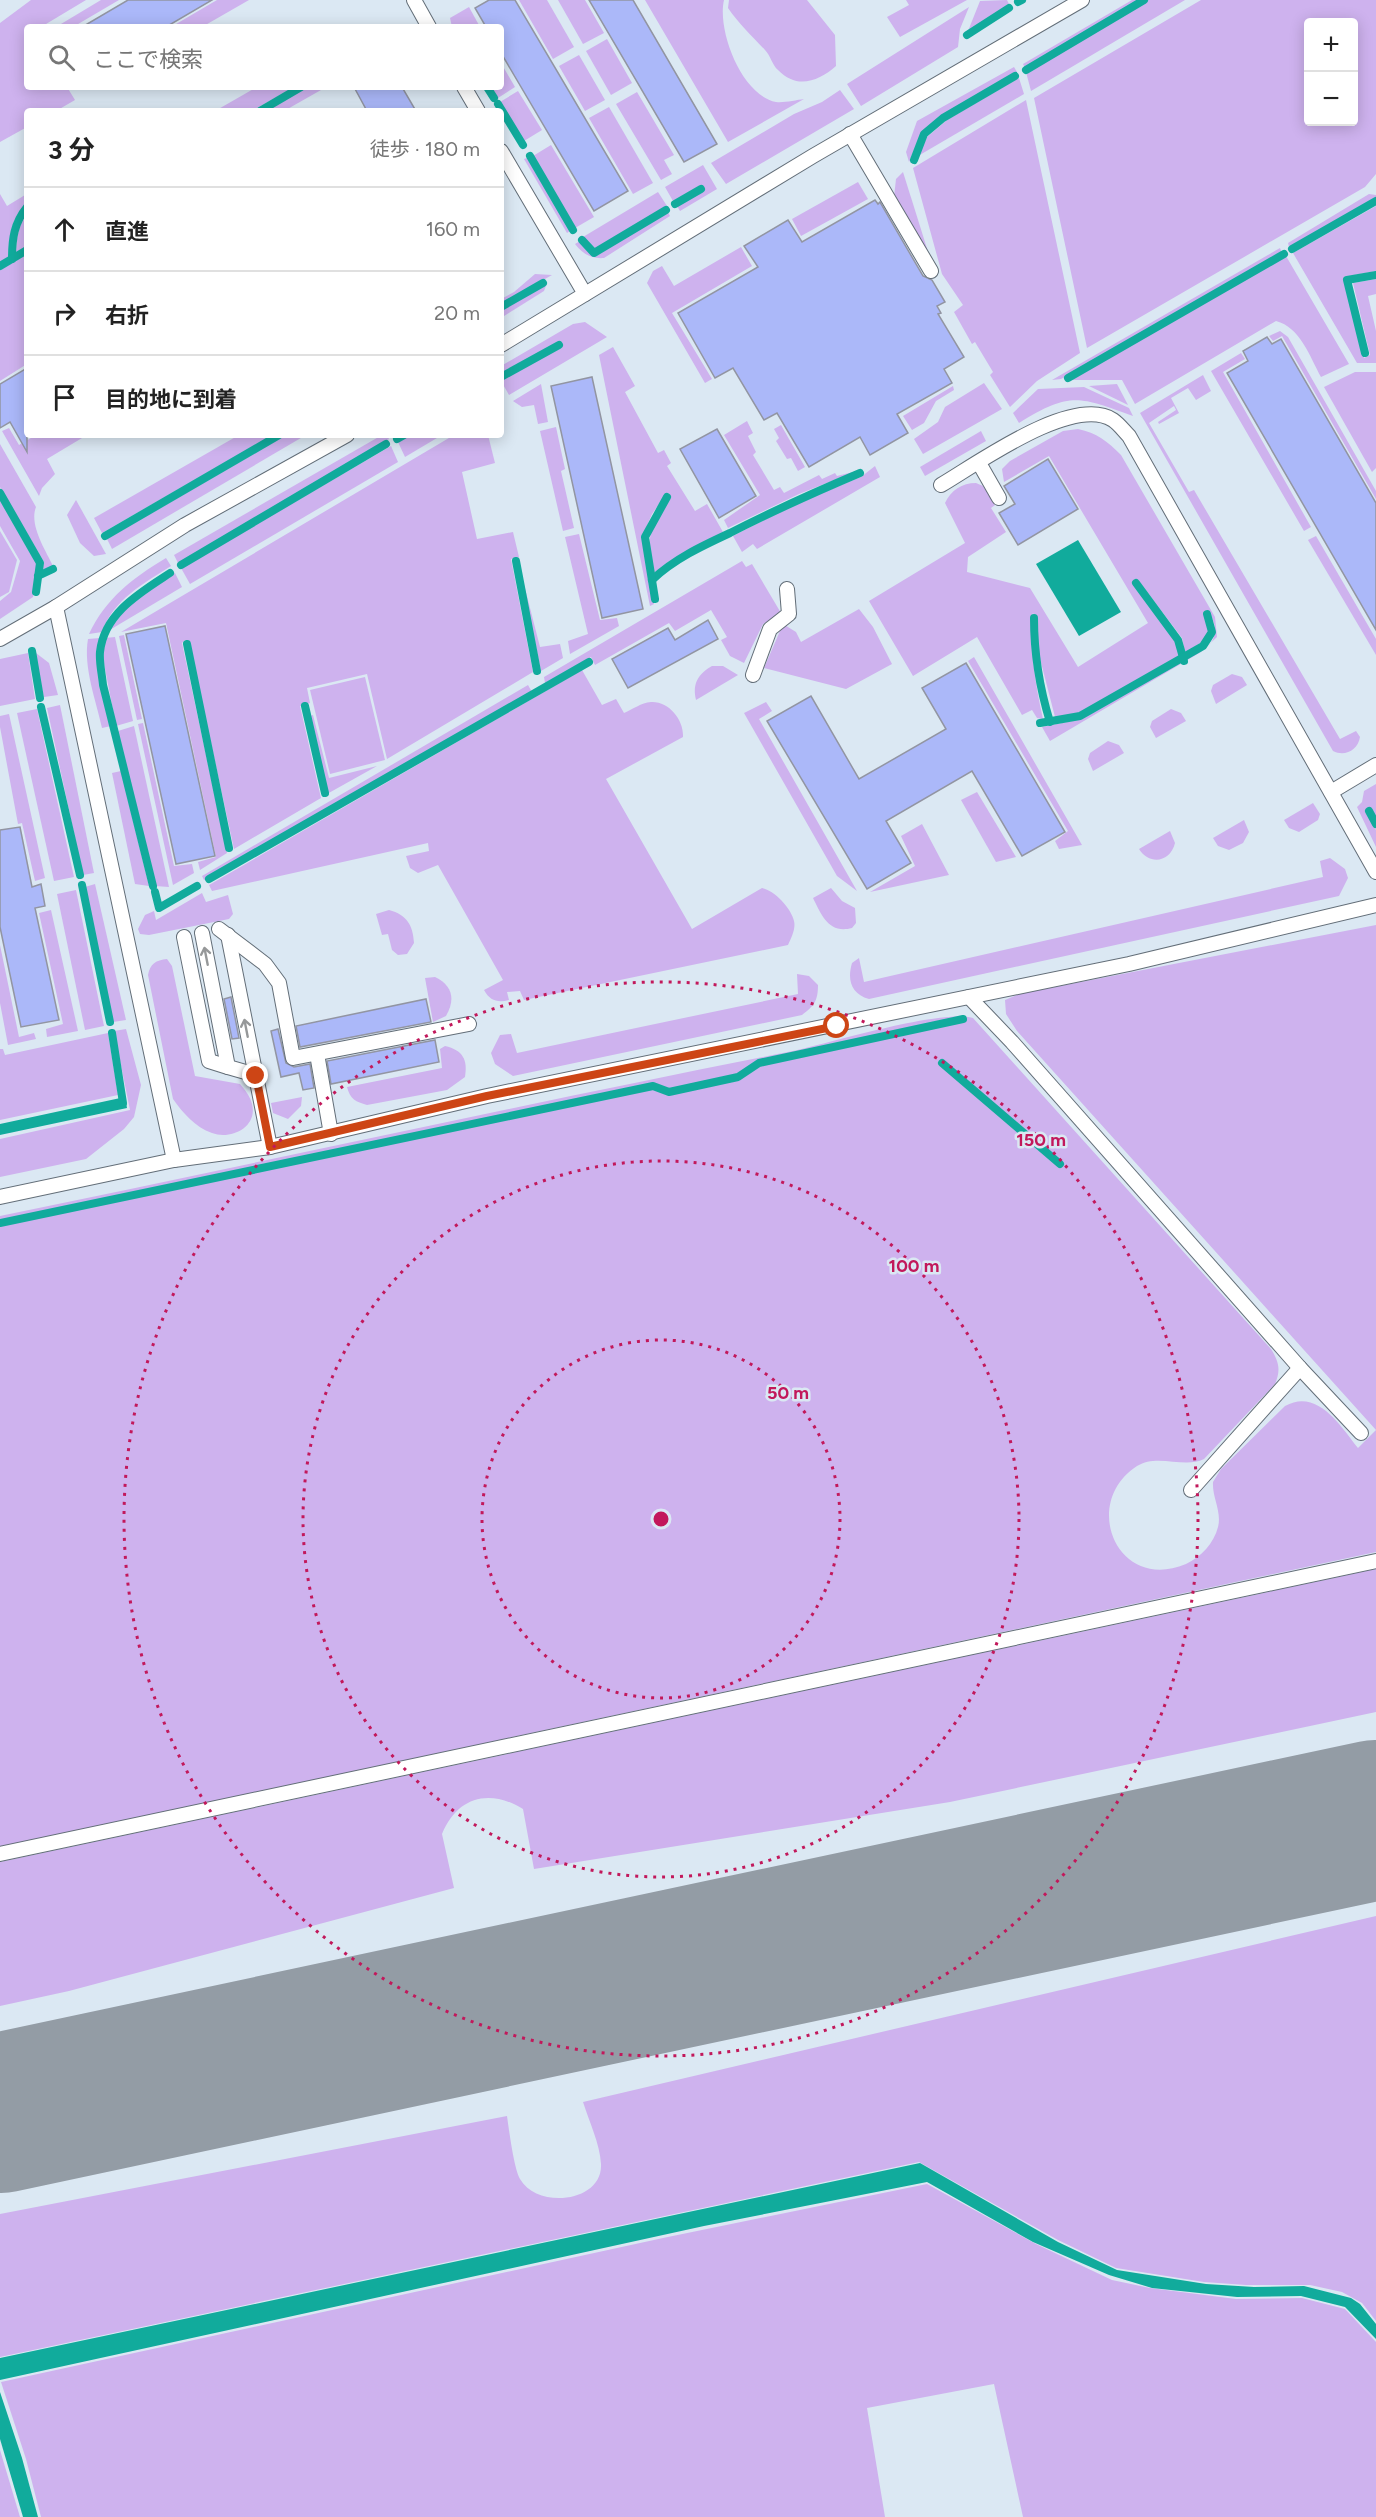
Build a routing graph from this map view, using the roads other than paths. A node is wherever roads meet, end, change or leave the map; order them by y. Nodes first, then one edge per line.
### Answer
1 (413, 0) edge
2 (1082, 0) edge
3 (427, 24) edge
4 (466, 90) edge
5 (476, 108) edge
6 (850, 134) junction
7 (504, 156) edge
8 (932, 271) dead end
9 (585, 294) junction
10 (504, 343) edge
11 (342, 438) edge
12 (979, 463) junction
13 (941, 485) dead end
14 (999, 498) dead end
15 (787, 589) dead end
16 (56, 607) junction
17 (0, 639) edge
18 (753, 675) dead end
19 (1376, 765) edge
20 (1331, 792) junction
21 (1376, 872) edge
22 (1376, 905) edge
23 (202, 933) dead end
24 (184, 937) dead end
25 (969, 997) junction
26 (469, 1023) dead end
27 (317, 1054) junction
28 (228, 1067) junction
29 (256, 1076) junction
30 (331, 1134) junction
31 (270, 1147) junction
32 (174, 1160) junction
33 (0, 1197) edge
34 (1300, 1368) junction
35 (1361, 1433) dead end
36 (1191, 1490) dead end
37 (1376, 1561) edge
38 (0, 1854) edge

1 - 3 lane
2 - 6 lane
4 - 5 lane
6 - 8 lane
6 - 9 lane
7 - 9 lane
9 - 10 lane
11 - 16 lane
12 - 13 lane
12 - 14 lane
12 - 20 lane
15 - 18 lane
16 - 17 lane
16 - 32 lane
19 - 20 lane
20 - 21 lane
22 - 25 lane
28 -> 23 lane
24 - 28 lane
25 - 30 lane
25 - 34 lane
26 - 27 lane
29 -> 27 lane
27 - 30 lane
28 - 29 lane
29 - 31 lane
30 - 31 lane
31 - 32 lane
32 - 33 lane
34 - 35 lane
34 - 36 lane
37 - 38 lane

